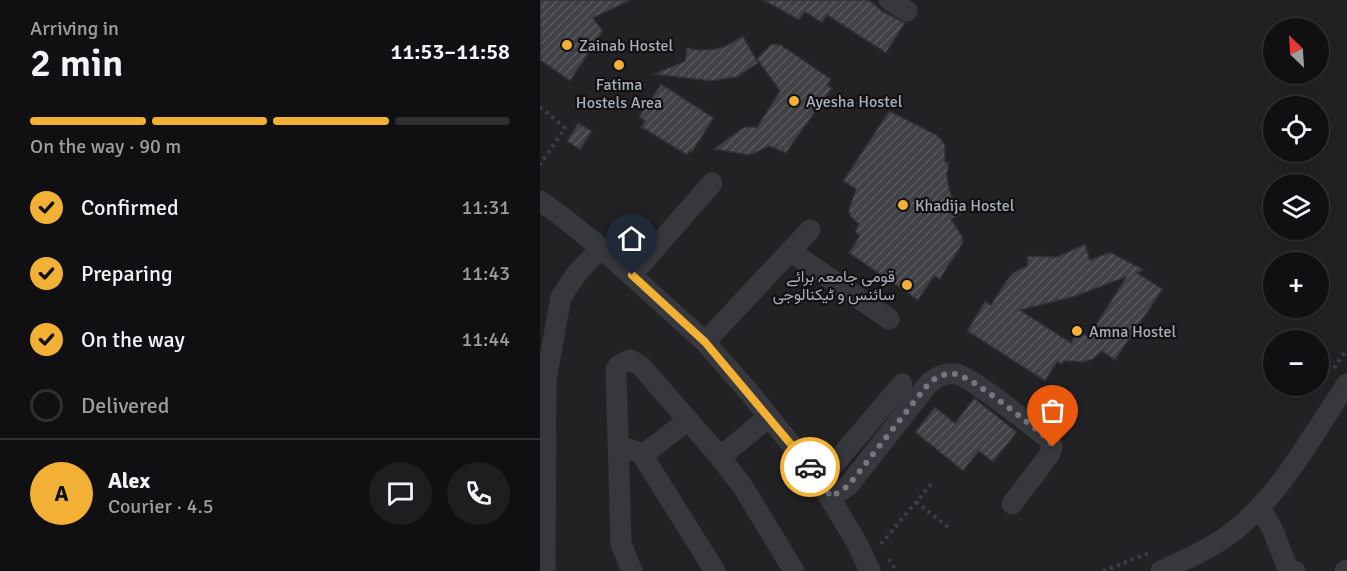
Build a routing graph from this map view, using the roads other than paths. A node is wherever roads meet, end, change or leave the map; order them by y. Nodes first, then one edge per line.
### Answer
1 (712, 183) dead end
2 (540, 201) edge
3 (810, 230) dead end
4 (601, 248) junction
5 (790, 251) junction
6 (632, 275) junction
7 (889, 319) dead end
8 (705, 342) junction
9 (1340, 376) edge
10 (902, 384) dead end
11 (769, 417) junction
12 (687, 421) junction
13 (618, 447) junction
14 (641, 453) junction
15 (720, 457) junction
16 (816, 475) junction
17 (831, 497) junction
18 (1012, 504) dead end
19 (1259, 507) junction
20 (1158, 561) edge
21 (1290, 570) edge
22 (545, 571) edge
23 (632, 571) edge
24 (715, 571) edge
25 (794, 571) edge
26 (870, 571) edge

1 - 6 street
2 - 4 street
3 - 5 street
4 - 6 street
4 - 22 street
5 - 7 street
5 - 8 street
6 - 8 street
8 - 11 street
9 - 19 street
10 - 16 street
11 - 15 street
11 - 16 street
12 - 13 street
12 - 14 street
12 - 15 street
13 - 14 street
13 - 23 street
14 - 24 street
15 - 25 street
16 - 17 street
17 - 18 street
17 - 26 street
19 - 20 street
19 - 21 street

